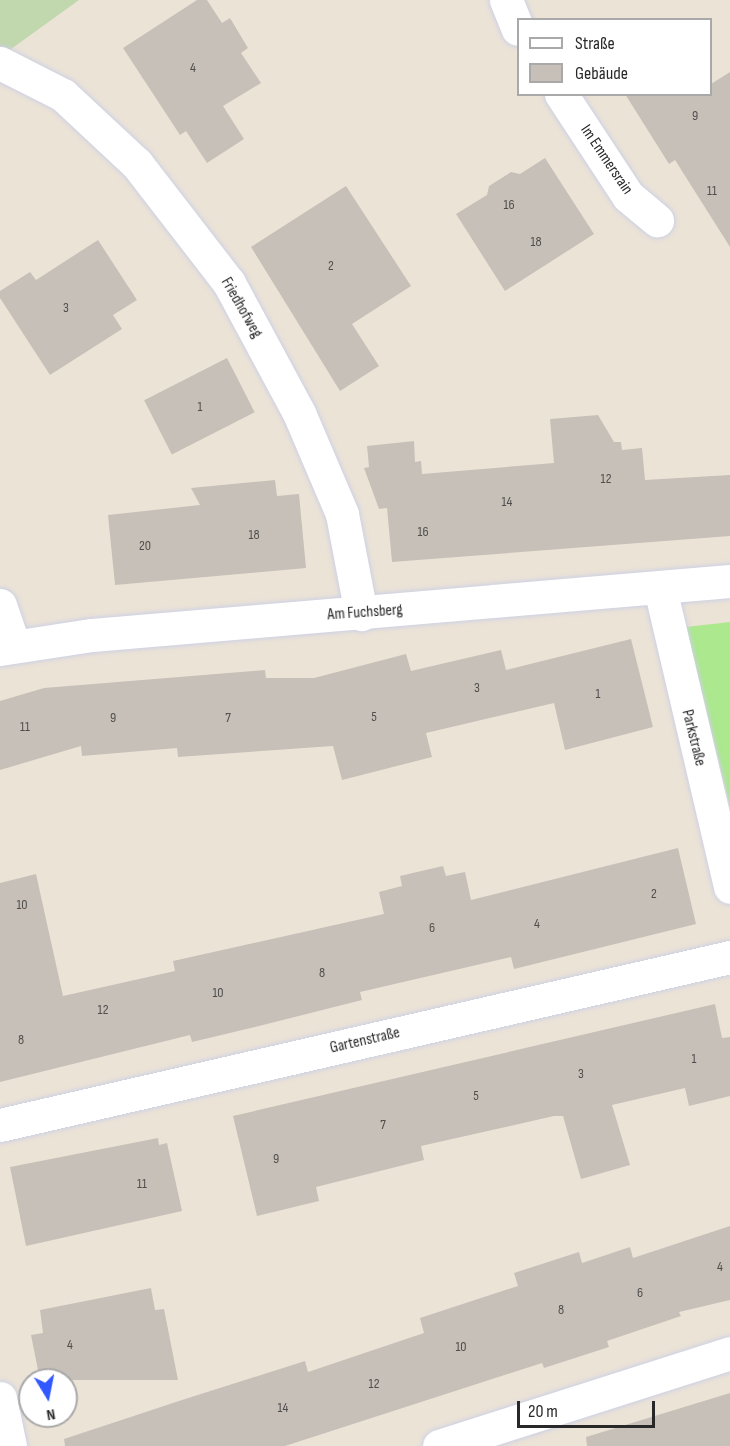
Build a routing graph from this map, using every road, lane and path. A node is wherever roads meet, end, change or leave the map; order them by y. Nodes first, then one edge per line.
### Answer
1 (506, 0) edge
2 (517, 25) edge
3 (8, 66) edge
4 (562, 96) edge
5 (657, 220) dead end
6 (730, 581) edge
7 (660, 588) junction
8 (0, 604) edge
9 (361, 614) junction
10 (7, 647) edge
11 (730, 887) edge
12 (730, 957) edge
13 (0, 1125) edge
14 (730, 1353) edge
15 (0, 1398) edge
16 (10, 1446) edge
17 (439, 1446) edge

1 - 2 street
3 - 9 street, Friedhofweg
4 - 5 street, Im Emmersrain
6 - 7 street, Am Fuchsberg
7 - 9 street, Am Fuchsberg
7 - 11 street, Parkstraße
8 - 10 street
9 - 10 street, Am Fuchsberg
12 - 13 street, Gartenstraße
14 - 17 street
15 - 16 street

